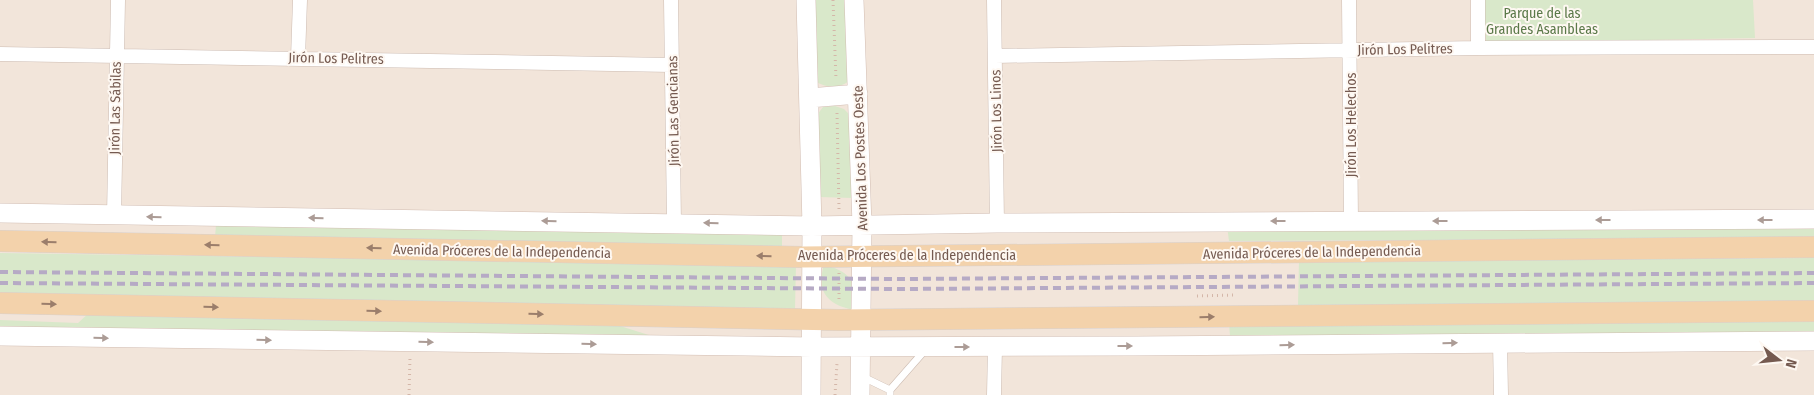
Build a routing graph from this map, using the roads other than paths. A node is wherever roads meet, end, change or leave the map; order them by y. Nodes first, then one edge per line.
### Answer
1 (118, 0) edge
2 (300, 0) edge
3 (671, 0) edge
4 (806, 0) edge
5 (854, 0) edge
6 (994, 0) edge
7 (1349, 0) edge
8 (1478, 0) edge
9 (1814, 47) edge
10 (1478, 48) junction
11 (1351, 50) junction
12 (0, 54) edge
13 (116, 56) junction
14 (996, 56) junction
15 (298, 58) junction
16 (672, 64) junction
17 (858, 94) junction
18 (809, 98) junction
19 (0, 213) edge
20 (114, 216) junction
21 (1814, 219) edge
22 (1352, 221) junction
23 (674, 222) junction
24 (997, 223) junction
25 (862, 225) junction
26 (812, 226) junction
27 (0, 241) edge
28 (1814, 247) edge
29 (862, 256) junction
30 (813, 257) junction
31 (0, 303) edge
32 (1814, 311) edge
33 (812, 319) junction
34 (861, 320) junction
35 (0, 336) edge
36 (1814, 341) edge
37 (1500, 342) junction
38 (861, 346) junction
39 (812, 347) junction
40 (927, 347) junction
41 (995, 347) junction
42 (860, 375) junction
43 (890, 393) edge
44 (811, 395) edge
45 (860, 395) edge
46 (994, 395) edge
47 (1501, 395) edge

1 - 13 street, Jirón Las Sábilas
2 - 15 street
3 - 16 street, Jirón Las Gencianas
4 - 18 main road
5 - 17 main road, Avenida Los Postes Oeste
6 - 14 street, Jirón Los Linos
7 - 11 street, Jirón Los Helechos
8 - 10 street
9 - 10 street, Jirón Los Pelitres
10 - 11 street, Jirón Los Pelitres
11 - 14 street, Jirón Los Pelitres
11 - 22 street, Jirón Los Helechos
12 - 13 street, Jirón Los Pelitres
13 - 15 street, Jirón Los Pelitres
13 - 20 street, Jirón Las Sábilas
14 - 24 street, Jirón Los Linos
15 - 16 street, Jirón Los Pelitres
16 - 23 street, Jirón Las Gencianas
17 - 18 main road
17 - 25 main road, Avenida Los Postes Oeste
18 - 26 main road
19 - 20 main road
23 -> 20 main road
21 -> 22 main road
22 -> 24 main road
26 -> 23 main road
24 - 25 main road
25 - 26 main road
25 - 29 main road, Avenida Los Postes Oeste
26 - 30 main road
30 -> 27 main road, Avenida Próceres de la Independencia
28 - 29 main road, Avenida Próceres de la Independencia
29 - 30 main road, Avenida Próceres de la Independencia
29 - 34 main road, Avenida Los Postes Oeste
30 - 33 main road
31 -> 33 main road
34 -> 32 main road
33 - 34 main road
33 - 39 main road
34 - 38 main road, Avenida Los Postes Oeste
35 -> 39 main road
36 - 37 main road
41 -> 37 main road
37 - 47 street
38 - 39 main road
38 - 40 main road
38 - 42 main road, Avenida Los Postes Oeste
39 - 44 main road
40 -> 41 main road
40 - 43 lane
41 - 46 street
42 - 43 lane
42 - 45 main road, Avenida Los Postes Oeste

